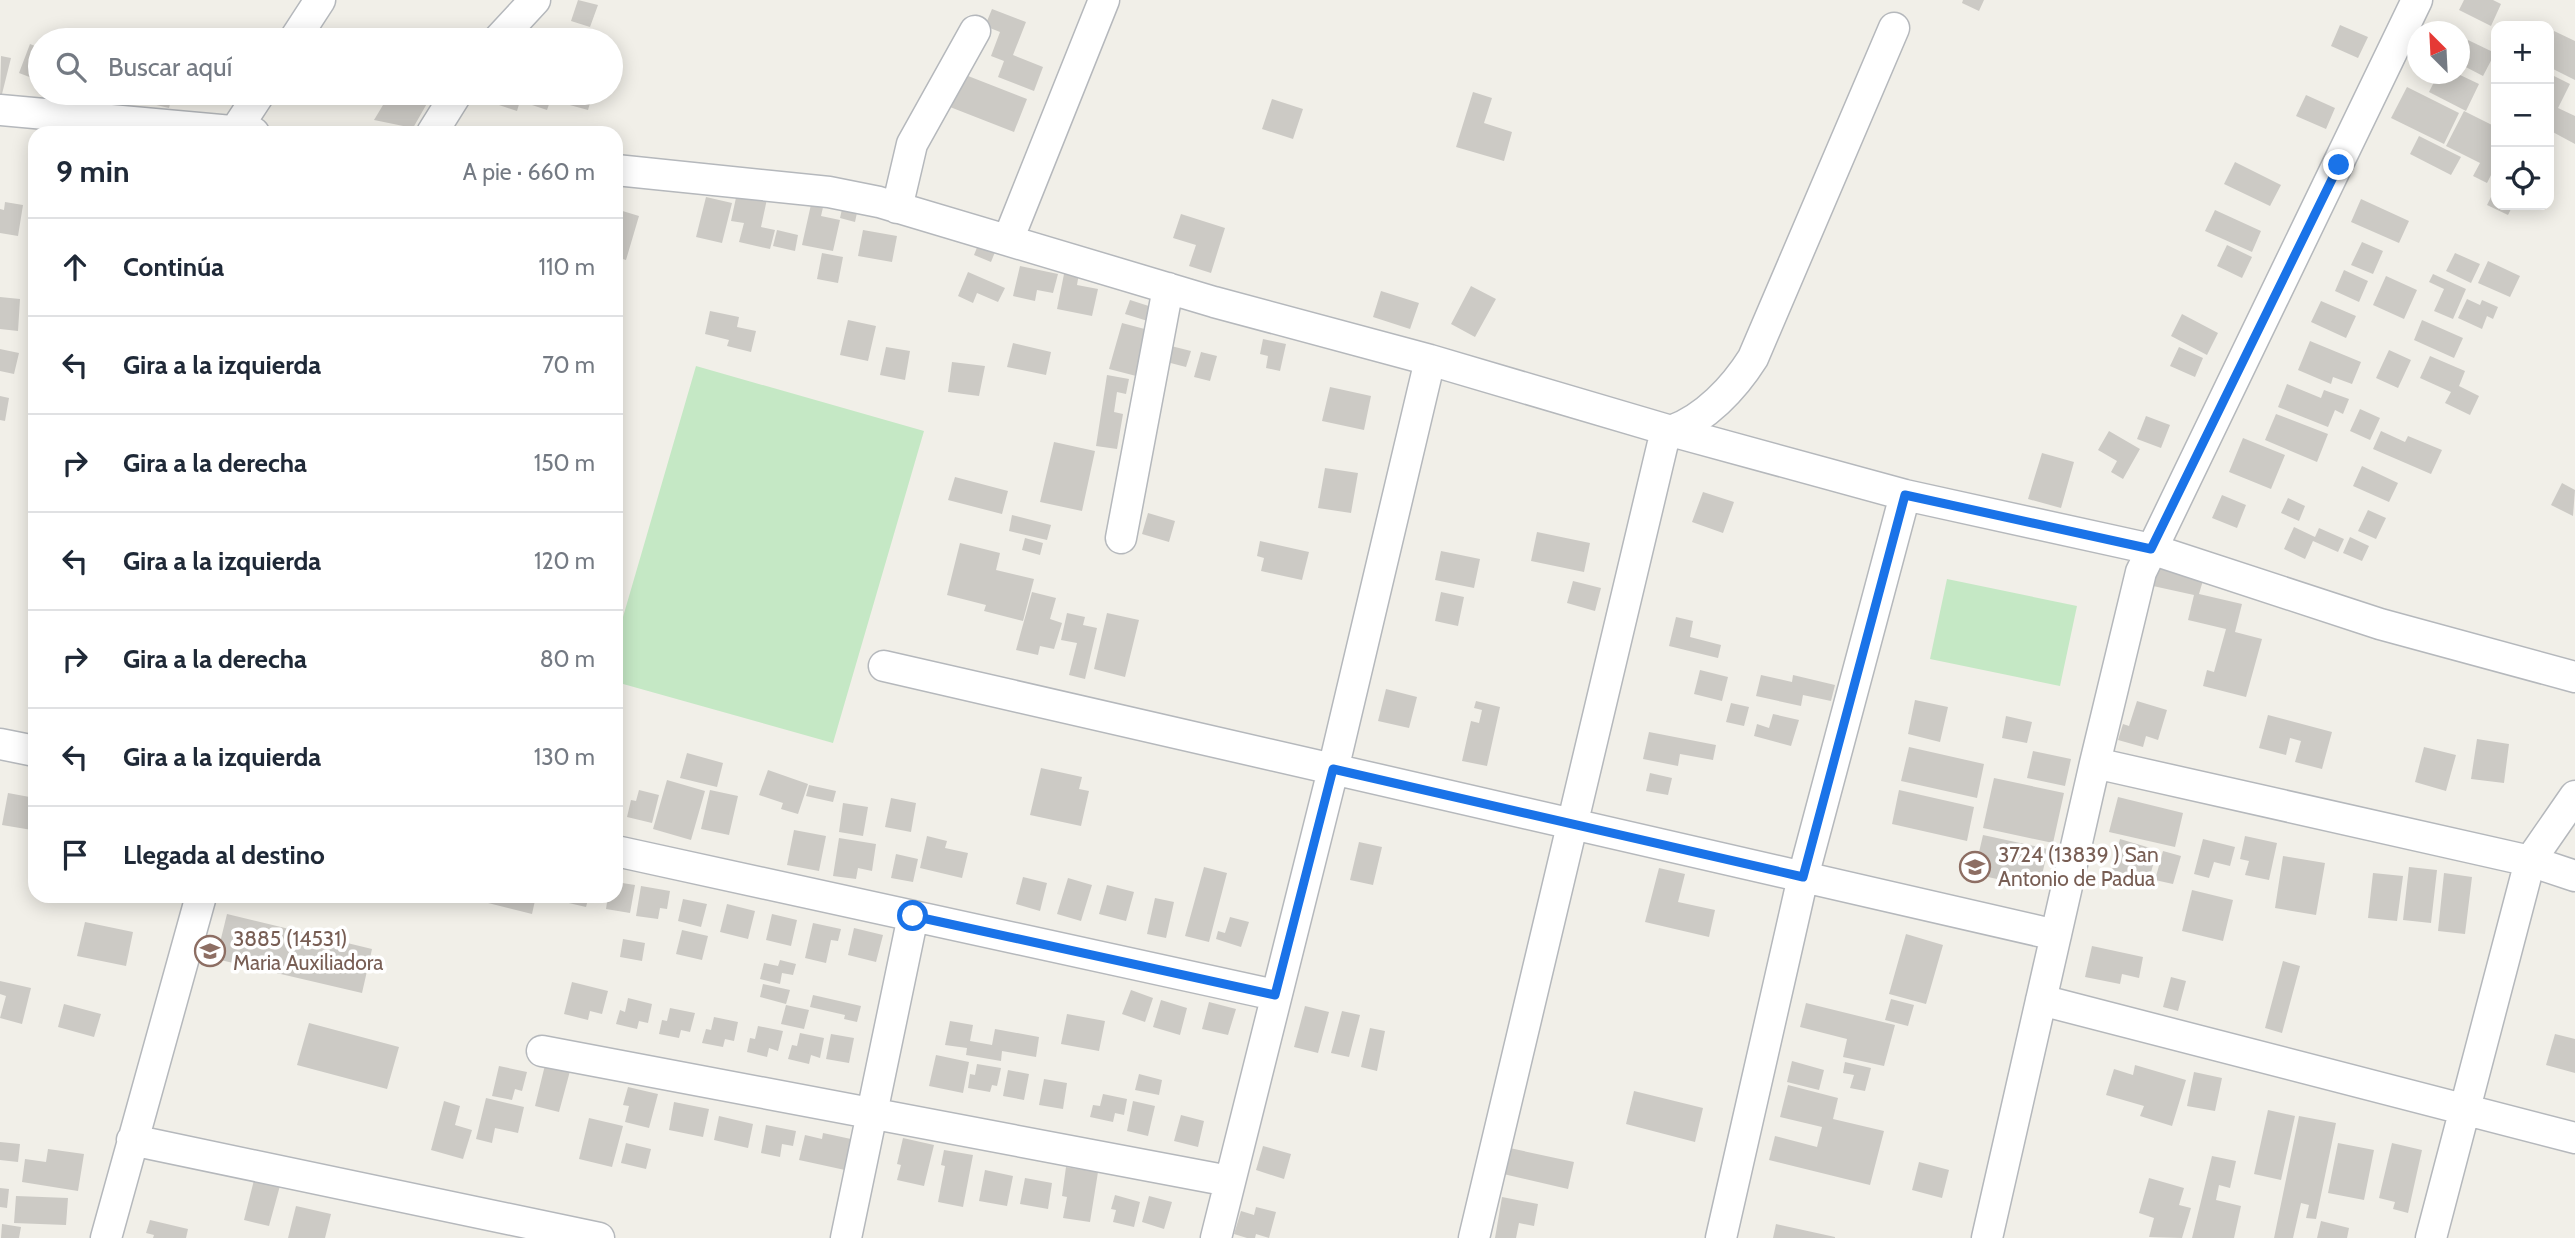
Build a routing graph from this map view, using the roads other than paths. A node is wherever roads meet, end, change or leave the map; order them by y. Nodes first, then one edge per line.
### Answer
1 (320, 0) edge
2 (535, 0) edge
3 (1104, 0) edge
4 (2417, 0) edge
5 (301, 28) edge
6 (509, 28) edge
7 (1894, 28) dead end
8 (975, 31) dead end
9 (255, 105) edge
10 (450, 105) edge
11 (0, 110) edge
12 (178, 126) edge
13 (247, 126) edge
14 (436, 126) edge
15 (623, 171) edge
16 (897, 208) junction
17 (1008, 240) junction
18 (1168, 288) junction
19 (1430, 360) junction
20 (1669, 430) junction
21 (1905, 495) junction
22 (1121, 538) dead end
23 (2151, 549) junction
24 (884, 666) dead end
25 (2575, 677) edge
26 (0, 744) edge
27 (28, 750) edge
28 (2095, 763) junction
29 (1333, 769) junction
30 (2575, 796) edge
31 (1572, 824) junction
32 (623, 853) edge
33 (2530, 861) junction
34 (2575, 876) edge
35 (1803, 877) junction
36 (199, 903) edge
37 (913, 916) junction
38 (2056, 935) junction
39 (1275, 995) junction
40 (2041, 1000) junction
41 (542, 1051) dead end
42 (2465, 1109) junction
43 (872, 1113) junction
44 (2575, 1138) edge
45 (132, 1140) junction
46 (1229, 1181) junction
47 (106, 1238) edge
48 (599, 1238) edge
49 (846, 1238) edge
50 (1216, 1238) edge
51 (1474, 1238) edge
52 (1721, 1238) edge
53 (1986, 1238) edge
54 (2431, 1238) edge

1 - 5 street
2 - 6 street
3 - 17 street
4 - 23 street
7 - 20 street
8 - 16 street
9 - 13 street
10 - 14 street
11 - 12 street
15 - 16 street
16 - 17 street
17 - 18 street
18 - 19 street
18 - 22 street
19 - 20 street
19 - 29 street
20 - 21 street
20 - 31 street
21 - 23 street
21 - 35 street
23 - 25 street
23 - 28 street
24 - 29 street
26 - 27 street
28 - 33 street
28 - 38 street
29 - 31 street
29 - 39 street
30 - 33 street
31 - 35 street
31 - 51 street
32 - 37 street
33 - 34 street
33 - 42 street
35 - 38 street
35 - 52 street
36 - 45 street
37 - 39 street
37 - 43 street
38 - 40 street
39 - 46 street
40 - 42 street
40 - 53 street
41 - 43 street
42 - 44 street
42 - 54 street
43 - 46 street
43 - 49 street
45 - 47 street
45 - 48 street
46 - 50 street

